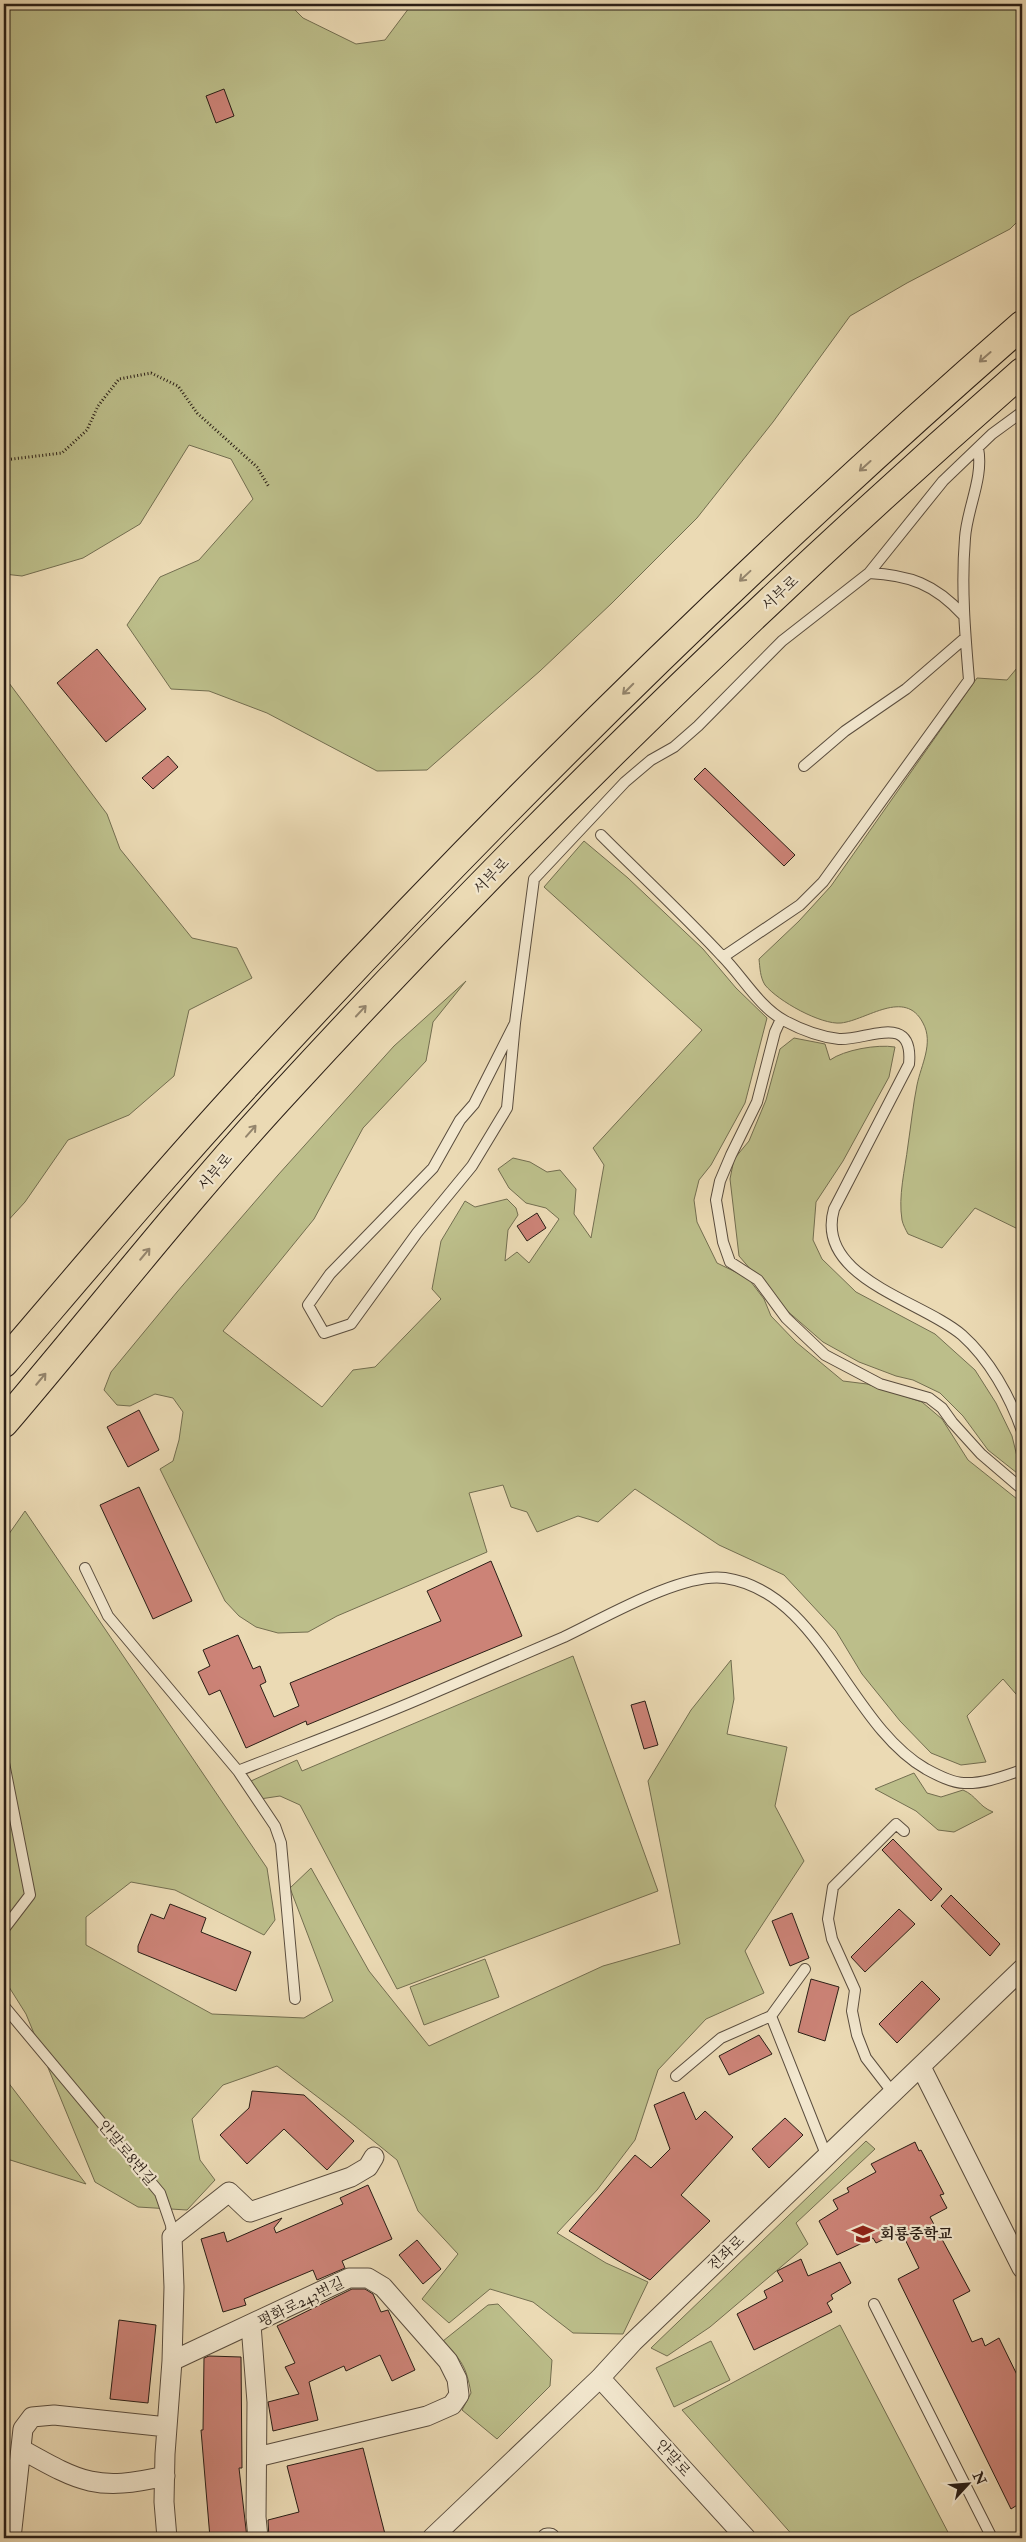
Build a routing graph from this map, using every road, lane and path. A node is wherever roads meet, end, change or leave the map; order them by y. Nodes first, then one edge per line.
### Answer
1 (1022, 325) edge
2 (1022, 372) edge
3 (1022, 412) edge
4 (978, 448) junction
5 (4, 460) edge
6 (269, 487) dead end
7 (868, 573) junction
8 (963, 615) junction
9 (965, 638) junction
10 (804, 766) dead end
11 (601, 835) dead end
12 (723, 956) junction
13 (781, 1019) junction
14 (515, 1023) junction
15 (4, 1363) edge
16 (7, 1420) edge
17 (1022, 1431) edge
18 (1022, 1489) edge
19 (85, 1568) dead end
20 (4, 1763) edge
21 (1022, 1770) edge
22 (238, 1771) junction
23 (904, 1831) dead end
24 (4, 1929) edge
25 (1022, 1968) edge
26 (805, 1969) dead end
27 (295, 1999) dead end
28 (4, 2006) edge
29 (771, 2016) junction
30 (921, 2067) junction
31 (676, 2076) dead end
32 (893, 2093) junction
33 (374, 2157) dead end
34 (827, 2157) junction
35 (172, 2237) junction
36 (1022, 2268) edge
37 (874, 2304) dead end
38 (251, 2325) junction
39 (172, 2361) junction
40 (600, 2378) junction
41 (167, 2427) junction
42 (21, 2449) junction
43 (257, 2457) junction
44 (165, 2476) junction
45 (1022, 2536) edge
46 (11, 2538) edge
47 (166, 2538) edge
48 (258, 2538) edge
49 (432, 2538) edge
50 (746, 2538) edge
51 (992, 2538) edge
52 (1018, 2538) edge

1 -> 15 highway
16 -> 2 highway, 서부로
3 - 4 lane
4 - 7 lane
4 - 8 lane
5 - 6 path
7 - 8 lane
7 - 14 lane
8 - 9 lane
9 - 10 lane
9 - 12 lane
11 - 12 lane
12 - 13 lane
13 - 17 lane
13 - 18 lane
14 - 14 lane
19 - 22 lane
20 - 24 lane
21 - 22 lane
22 - 27 lane
23 - 32 lane
25 - 30 street, 전좌로
26 - 29 lane
28 - 35 lane, 안말로8번길
29 - 31 lane
29 - 34 lane
30 - 32 street, 전좌로
30 - 36 street
32 - 34 street, 전좌로
33 - 35 street
34 - 40 street, 전좌로
35 - 39 street, 안말로8번길
37 - 51 lane
38 - 39 street, 평화로243번길
38 - 43 street
38 - 43 street, 평화로243번길
39 - 41 street
40 - 49 street, 전좌로
40 - 50 street, 안말로
41 - 42 street
41 - 44 street
42 - 44 street
42 - 46 street
43 - 48 street
44 - 47 street
45 - 52 lane

